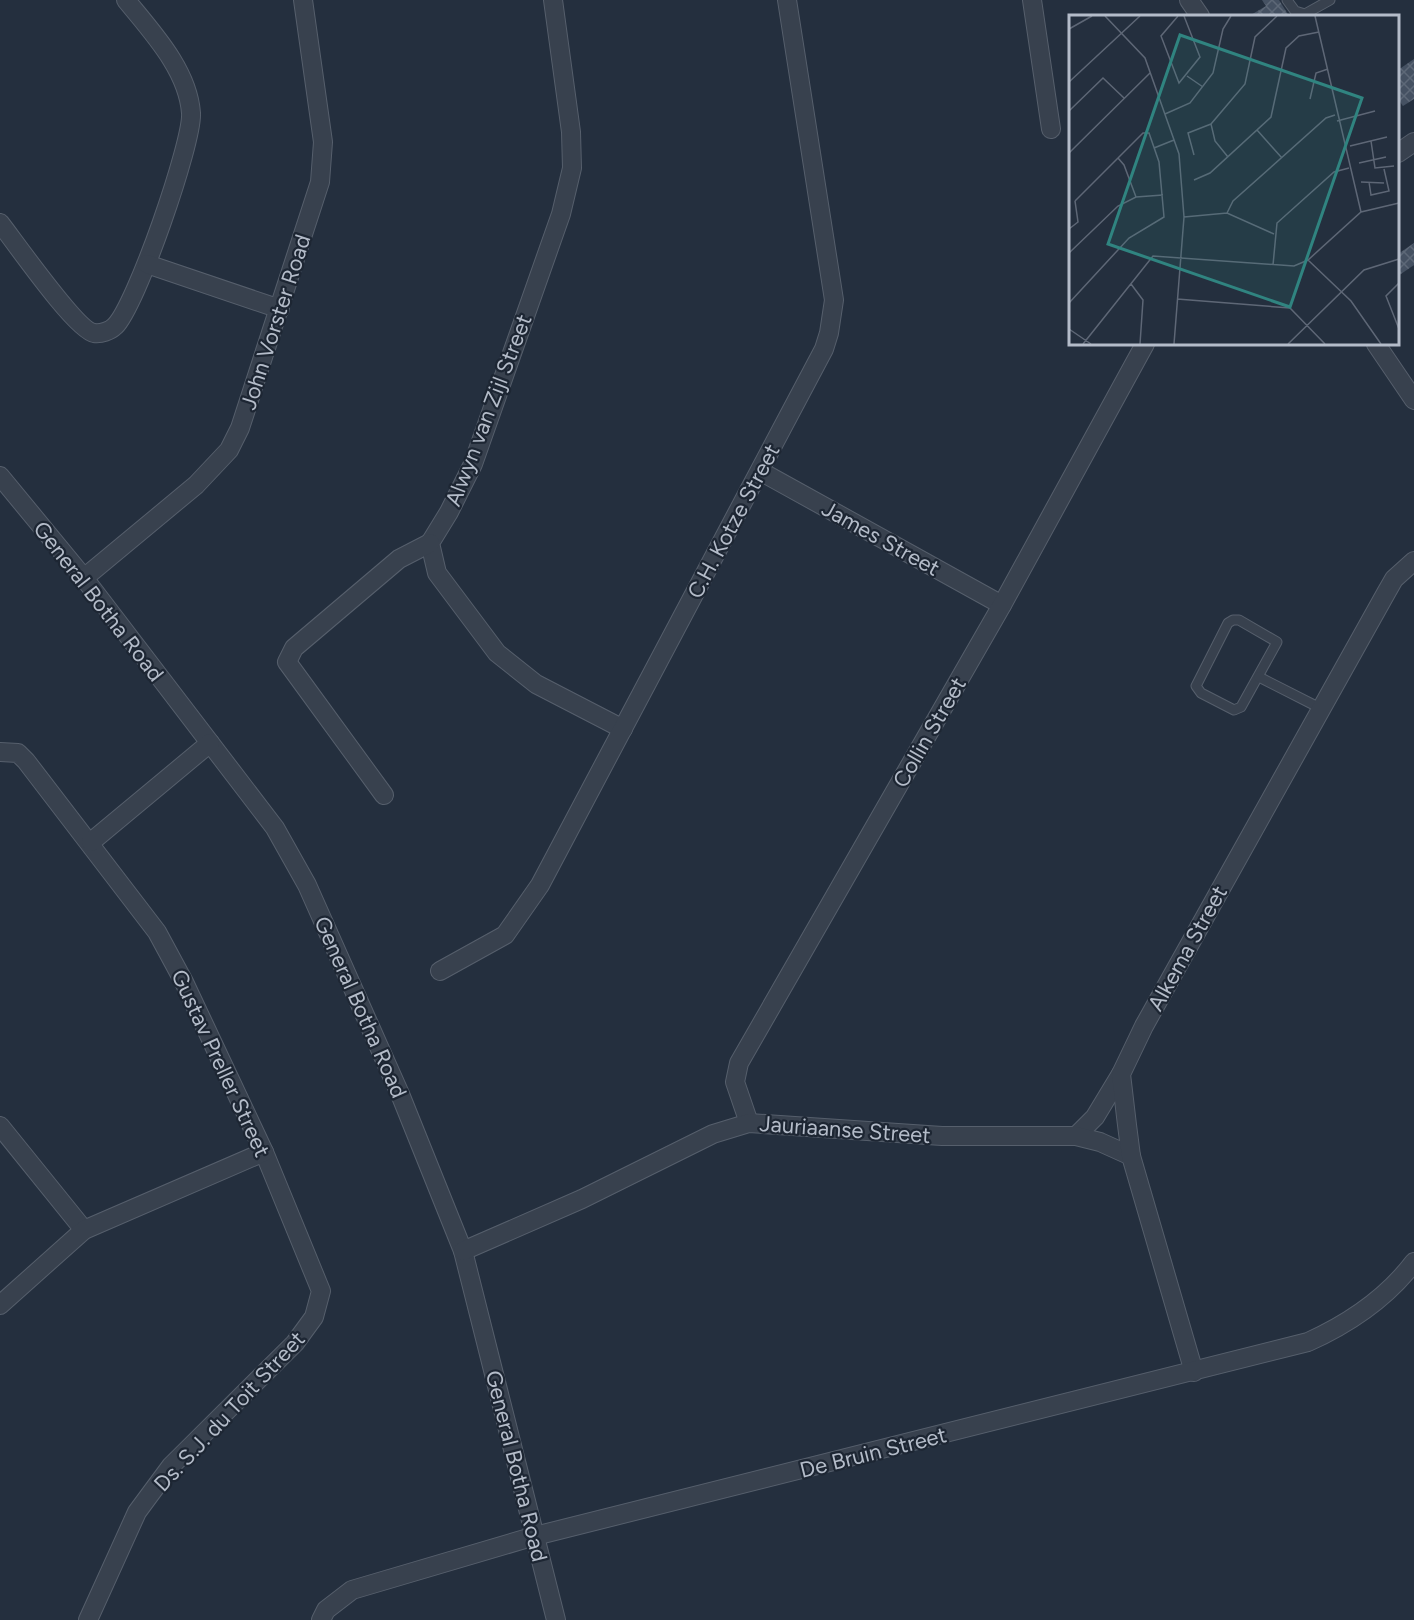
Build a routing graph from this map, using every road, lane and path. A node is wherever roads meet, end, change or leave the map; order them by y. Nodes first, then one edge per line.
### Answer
1 (126, 0) edge
2 (303, 0) edge
3 (554, 0) edge
4 (788, 0) edge
5 (1032, 0) edge
6 (1190, 0) edge
7 (1287, 0) edge
8 (1330, 0) edge
9 (1199, 15) edge
10 (1303, 15) edge
11 (1307, 15) edge
12 (1051, 129) dead end
13 (1414, 142) edge
14 (1399, 152) edge
15 (0, 223) edge
16 (147, 264) junction
17 (280, 309) junction
18 (1144, 345) edge
19 (1377, 345) edge
20 (1414, 400) edge
21 (760, 471) junction
22 (0, 476) edge
23 (430, 543) junction
24 (1414, 561) edge
25 (84, 578) junction
26 (1002, 605) junction
27 (1259, 677) junction
28 (1320, 708) junction
29 (623, 729) junction
30 (210, 743) junction
31 (0, 752) edge
32 (384, 795) dead end
33 (91, 842) junction
34 (440, 971) dead end
35 (1121, 1074) junction
36 (749, 1123) junction
37 (0, 1126) edge
38 (1076, 1136) junction
39 (264, 1152) junction
40 (1131, 1156) junction
41 (84, 1230) junction
42 (463, 1251) junction
43 (1414, 1262) edge
44 (321, 1298) joint
45 (0, 1305) edge
46 (1194, 1372) junction
47 (535, 1536) junction
48 (88, 1620) edge
49 (321, 1620) edge
50 (556, 1620) edge

1 - 16 street
2 - 17 street, John Vorster Road
3 - 23 street, Alwyn van Zijl Street
4 - 21 street, C.H. Kotze Street
5 - 12 street
6 - 9 street
7 - 10 lane
8 - 11 lane
13 - 14 street
15 - 16 street
16 - 17 street
17 - 25 street, John Vorster Road
18 - 26 street, Collin Street
19 - 20 street
21 - 26 street, James Street
21 - 29 street, C.H. Kotze Street
22 - 25 street, General Botha Road
23 - 29 street
23 - 32 street
24 - 28 street, Alkema Street
25 - 30 street, General Botha Road
26 - 36 street, Collin Street
27 - 27 lane
27 - 28 lane
28 - 35 street, Alkema Street
29 - 34 street, C.H. Kotze Street
30 - 33 street
30 - 42 street, General Botha Road
31 - 33 street, Gustav Preller Street
33 - 39 street, Gustav Preller Street
35 - 38 street
35 - 40 street
36 - 38 street, Jauriaanse Street
36 - 42 street, Jauriaanse Street
37 - 41 street
38 - 40 street, Jauriaanse Street
39 - 41 street
39 - 44 street, Gustav Preller Street
40 - 46 street
41 - 45 street
42 - 47 street, General Botha Road
43 - 46 street, De Bruin Street
44 - 48 street, Ds. S.J. du Toit Street
46 - 47 street, De Bruin Street
47 - 49 street, De Bruin Street
47 - 50 street, General Botha Road

